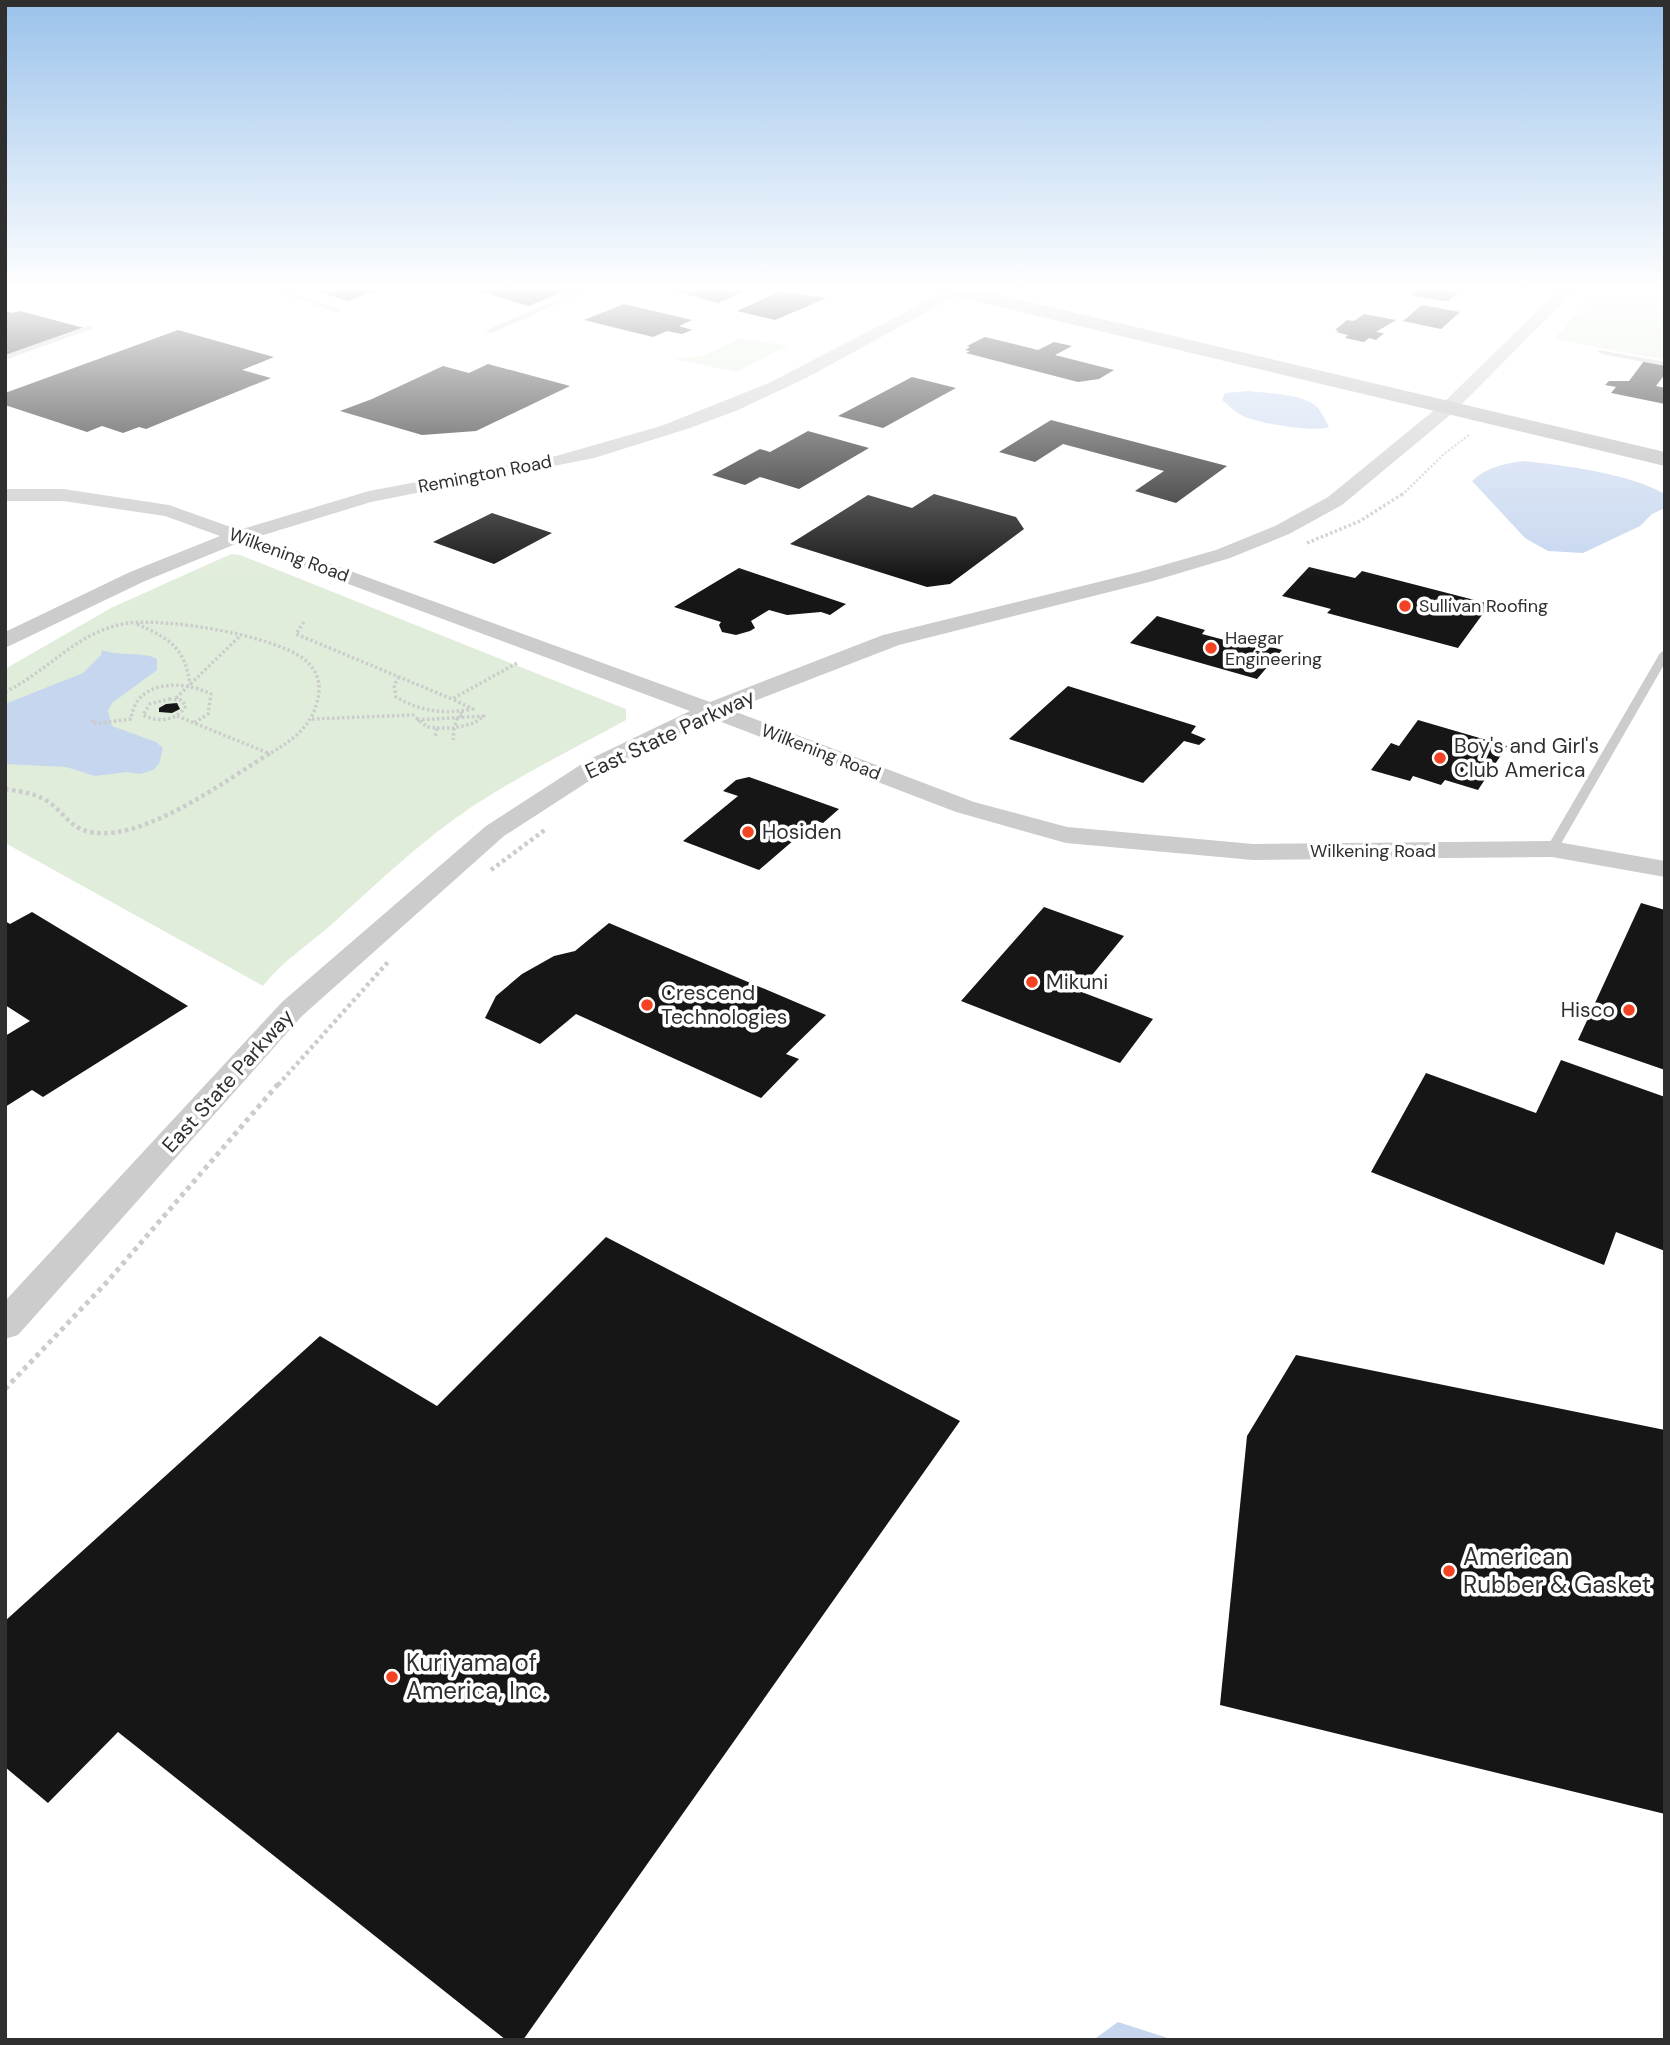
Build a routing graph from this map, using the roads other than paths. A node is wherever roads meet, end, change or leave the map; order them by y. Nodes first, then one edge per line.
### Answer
1 (775, 385) edge
2 (1389, 385) edge
3 (1398, 385) edge
4 (1471, 385) edge
5 (1456, 400) junction
6 (1665, 440) edge
7 (1665, 458) edge
8 (5, 495) edge
9 (237, 536) junction
10 (5, 641) edge
11 (1665, 653) edge
12 (710, 710) junction
13 (1552, 849) junction
14 (1665, 869) edge
15 (5, 1325) edge

1 - 9 street, Remington Road
2 - 5 main road
3 - 5 main road
4 - 5 street, East State Parkway
5 - 6 main road
5 - 7 main road
5 - 12 street, East State Parkway
8 - 9 street, Wilkening Road
9 - 10 street, Remington Road
9 - 12 street, Wilkening Road
11 - 13 lane
12 - 13 street, Wilkening Road
12 - 15 street, East State Parkway
13 - 14 street, Wilkening Road

